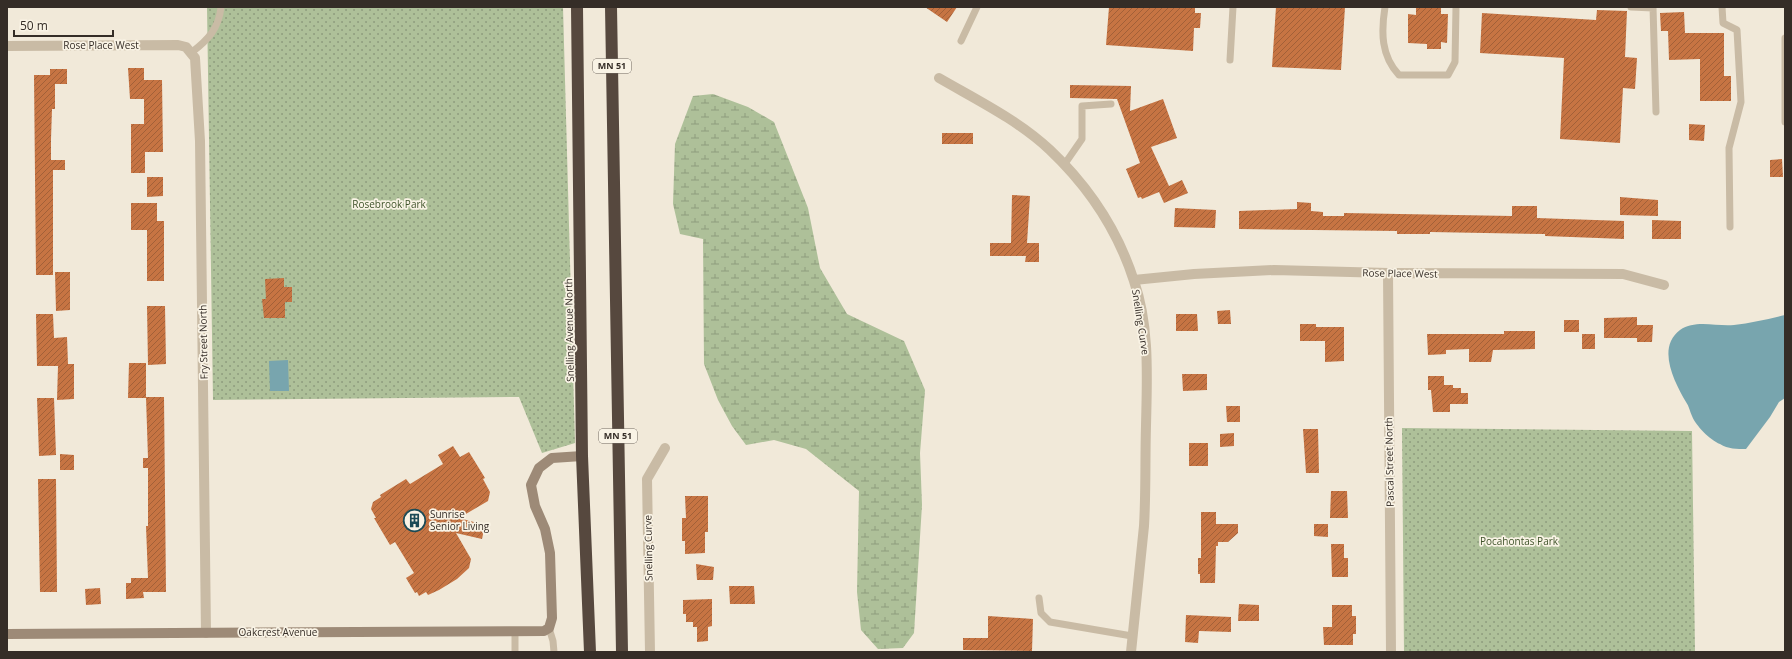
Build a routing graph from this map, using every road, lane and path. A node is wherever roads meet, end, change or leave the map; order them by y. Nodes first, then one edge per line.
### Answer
1 (221, 7) edge
2 (577, 7) edge
3 (611, 7) edge
4 (976, 7) edge
5 (1233, 7) edge
6 (1386, 7) edge
7 (1456, 7) edge
8 (1631, 7) edge
9 (1722, 7) edge
10 (1653, 8) edge
11 (1785, 38) edge
12 (961, 41) dead end
13 (7, 46) edge
14 (192, 52) junction
15 (1230, 60) dead end
16 (939, 78) dead end
17 (1111, 104) dead end
18 (1656, 112) dead end
19 (1785, 122) edge
20 (1785, 127) edge
21 (1064, 166) junction
22 (1730, 227) dead end
23 (1388, 273) junction
24 (1134, 280) junction
25 (1664, 285) dead end
26 (665, 448) dead end
27 (582, 456) junction
28 (1039, 598) dead end
29 (549, 628) junction
30 (515, 632) junction
31 (206, 633) junction
32 (7, 634) edge
33 (1132, 636) junction
34 (515, 652) edge
35 (554, 652) edge
36 (590, 652) edge
37 (622, 652) edge
38 (650, 652) edge
39 (1131, 652) edge
40 (1391, 652) edge

1 - 14 lane
2 - 27 highway, Snelling Avenue North
3 - 37 highway, MN 51
4 - 12 lane
5 - 15 lane
6 - 7 lane
8 - 10 lane
9 - 22 lane
10 - 18 lane
11 - 19 lane
13 - 14 street, Rose Place West
14 - 31 street, Fry Street North
16 - 21 street, Snelling Curve
17 - 21 lane
19 - 20 lane
21 - 24 street, Snelling Curve
23 - 24 street, Rose Place West
23 - 25 street, Rose Place West
23 - 40 street, Pascal Street North
24 - 33 street, Snelling Curve
26 - 38 street, Snelling Curve
27 - 29 street
27 - 36 highway, Snelling Avenue North
28 - 33 lane
29 - 30 street, Oakcrest Avenue
29 - 35 lane
30 - 31 street, Oakcrest Avenue
30 - 34 lane
31 - 32 street, Oakcrest Avenue
33 - 39 street, Snelling Curve

